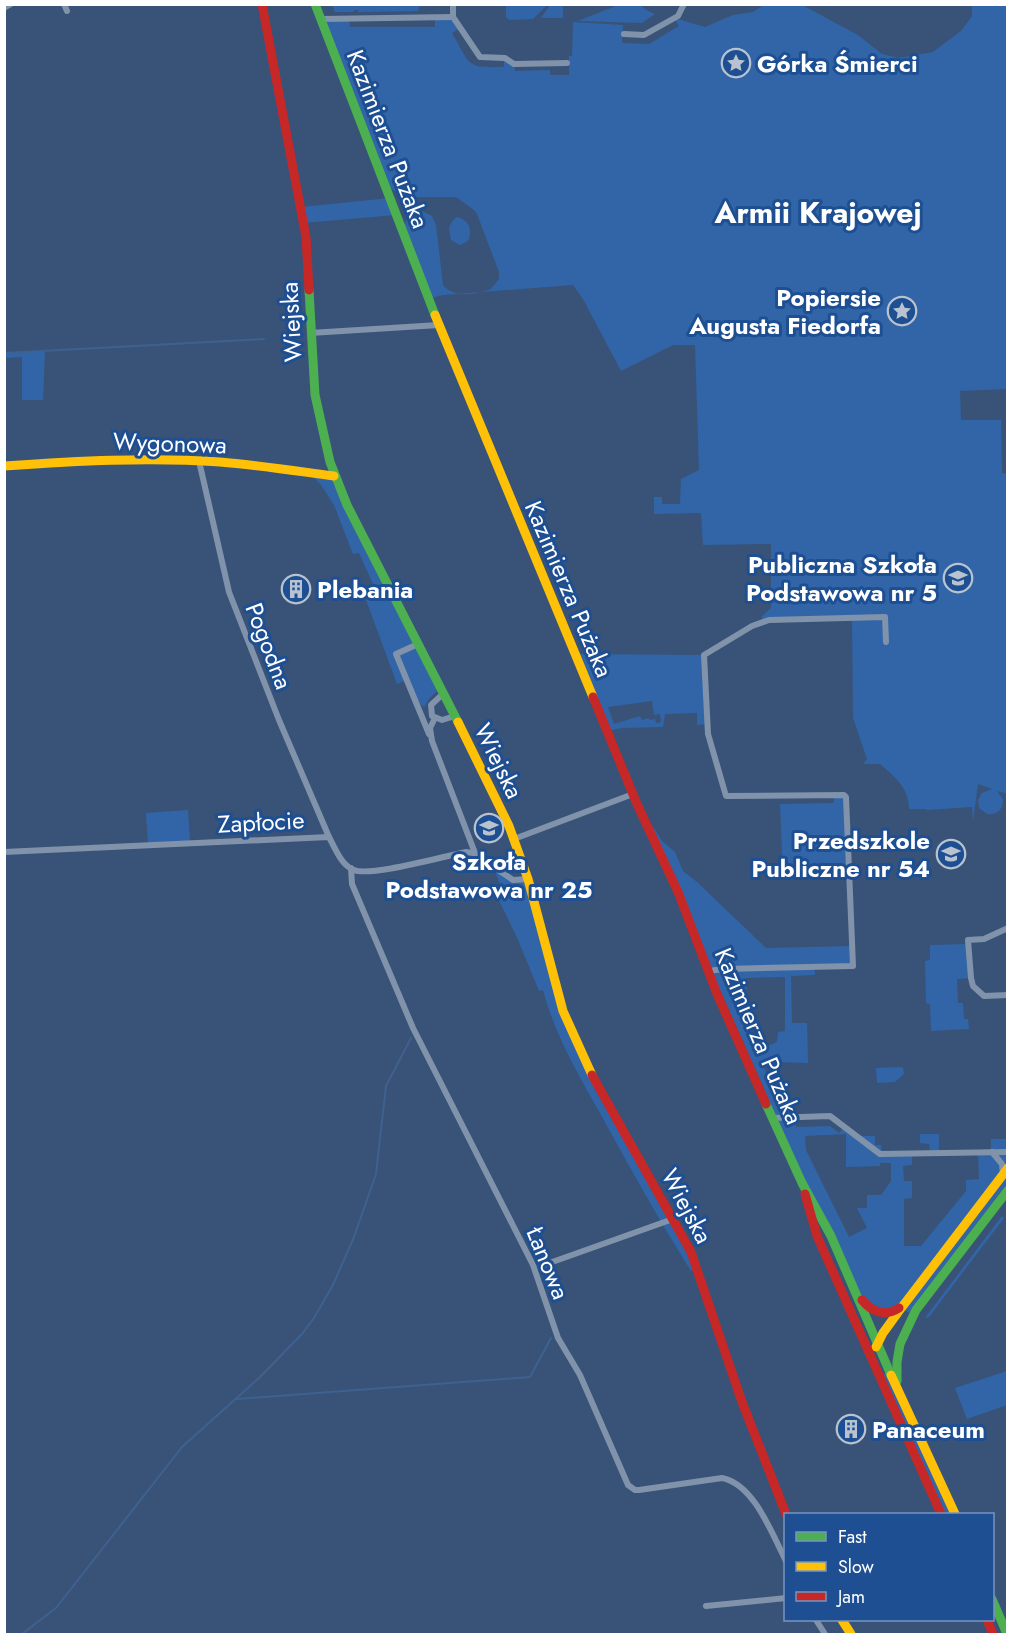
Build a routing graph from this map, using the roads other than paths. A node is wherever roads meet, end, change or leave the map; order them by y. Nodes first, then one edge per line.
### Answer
1 (11, 4) edge
2 (262, 4) edge
3 (315, 4) edge
4 (453, 4) edge
5 (684, 4) edge
6 (4, 8) edge
7 (453, 17) junction
8 (321, 19) junction
9 (624, 34) dead end
10 (567, 63) dead end
11 (439, 325) junction
12 (310, 333) junction
13 (199, 461) junction
14 (4, 466) edge
15 (334, 476) junction
16 (886, 642) dead end
17 (418, 644) junction
18 (444, 693) junction
19 (416, 702) junction
20 (430, 709) junction
21 (455, 716) junction
22 (435, 718) junction
23 (432, 741) junction
24 (633, 794) junction
25 (329, 837) junction
26 (514, 839) junction
27 (4, 852) edge
28 (474, 854) junction
29 (351, 868) junction
30 (528, 879) junction
31 (1008, 928) edge
32 (709, 971) junction
33 (1008, 995) edge
34 (772, 1118) junction
35 (993, 1152) junction
36 (1008, 1152) edge
37 (1005, 1171) edge
38 (802, 1183) junction
39 (1008, 1190) edge
40 (673, 1219) junction
41 (541, 1266) dead end
42 (854, 1288) junction
43 (907, 1300) junction
44 (916, 1310) junction
45 (853, 1316) junction
46 (872, 1332) junction
47 (883, 1334) junction
48 (877, 1344) junction
49 (876, 1369) junction
50 (897, 1386) junction
51 (785, 1513) edge
52 (940, 1513) edge
53 (954, 1513) edge
54 (784, 1557) edge
55 (784, 1598) edge
56 (994, 1600) edge
57 (994, 1601) edge
58 (706, 1606) dead end
59 (1008, 1614) edge
60 (817, 1621) edge
61 (843, 1621) edge
62 (987, 1621) edge
63 (825, 1635) edge
64 (851, 1635) edge
65 (993, 1635) edge
66 (1007, 1635) edge

1 - 6 street
2 - 12 street, Wiejska
3 - 8 street, Kazimierza Pużaka
4 - 7 street
5 - 9 street
7 - 8 street
7 - 10 street
8 - 11 street, Kazimierza Pużaka
11 - 12 street
11 - 24 street, Kazimierza Pużaka
12 - 15 street, Wiejska
13 - 14 street, Wygonowa
13 - 15 street, Wygonowa
13 - 25 street, Pogodna
15 - 17 street, Wiejska
16 - 32 street
17 - 18 street, Wiejska
17 - 19 street
18 - 20 street
18 - 21 street, Wiejska
19 - 20 street
19 - 23 street
20 - 22 street
21 - 22 street
21 - 26 street, Wiejska
22 - 23 street
23 - 28 street
24 - 26 street
24 - 32 street, Kazimierza Pużaka
25 - 27 street, Zapłocie
25 - 29 street, Zapłocie
26 - 30 street, Wiejska
28 - 29 street
28 - 30 street
29 - 54 street, Łanowa
30 - 40 street, Wiejska
31 - 33 street
32 - 34 street, Kazimierza Pużaka
34 - 35 street
34 - 38 street, Kazimierza Pużaka
35 - 36 street
35 - 37 street
37 - 43 street
38 - 42 street, Kazimierza Pużaka
38 - 45 street, Kazimierza Pużaka
39 - 44 street
40 - 41 street
40 - 51 street, Wiejska
42 - 43 street
42 - 46 street, Kazimierza Pużaka
43 - 47 street
44 - 47 street
44 - 50 street
45 - 46 street
45 - 49 street, Kazimierza Pużaka
46 - 47 street
46 - 48 street, Kazimierza Pużaka
47 - 48 street
48 - 49 street
48 - 50 street, Kazimierza Pużaka
49 - 52 street, Kazimierza Pużaka
50 - 53 street, Kazimierza Pużaka
55 - 58 street
56 - 59 street
57 - 66 street
60 - 63 street
61 - 64 street
62 - 65 street

